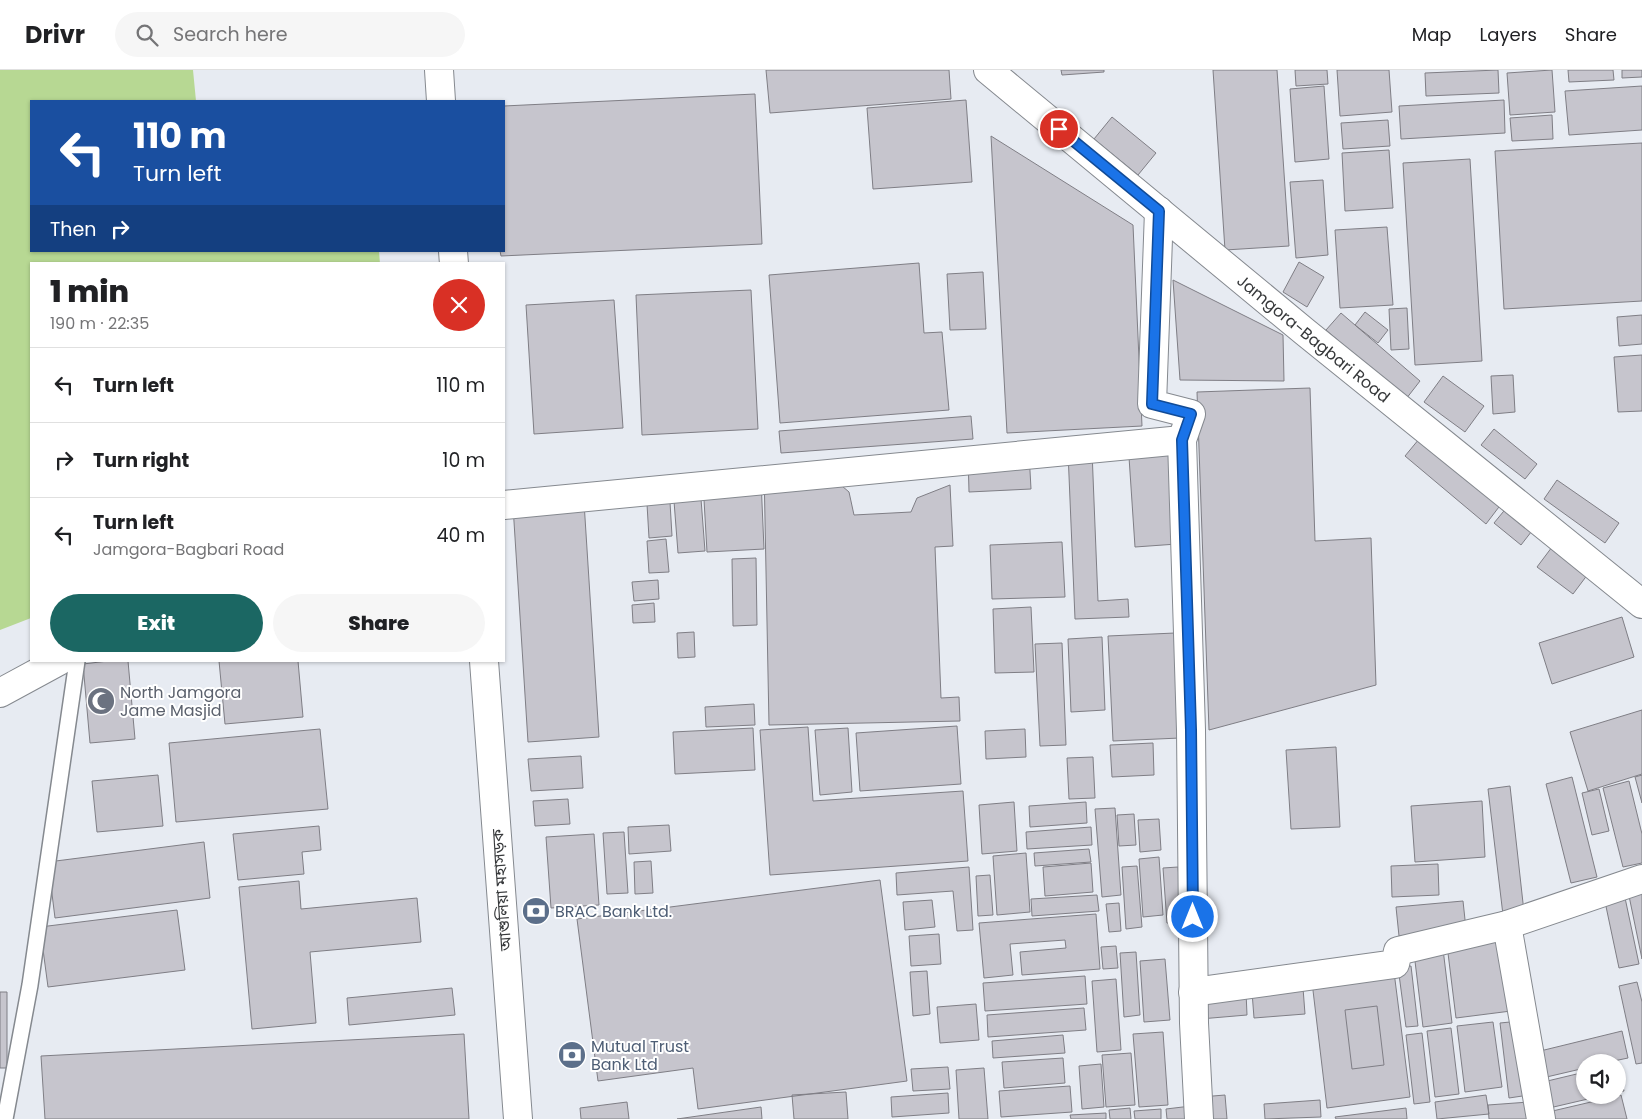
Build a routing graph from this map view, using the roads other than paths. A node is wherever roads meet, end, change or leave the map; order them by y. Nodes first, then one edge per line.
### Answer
1 (439, 70) edge
2 (988, 70) edge
3 (441, 100) edge
4 (1159, 211) junction
5 (1182, 440) junction
6 (505, 505) edge
7 (1642, 604) edge
8 (57, 662) edge
9 (78, 662) edge
10 (484, 662) edge
11 (0, 693) edge
12 (1642, 879) edge
13 (1507, 925) junction
14 (1194, 992) junction
15 (5, 1119) edge
16 (518, 1119) edge
17 (1199, 1119) edge
18 (1541, 1119) edge

1 - 3 main road
2 - 4 main road, Jamgora-Bagbari Road
4 - 5 main road
4 - 7 main road, Jamgora-Bagbari Road
5 - 6 main road
5 - 14 main road
8 - 11 main road
9 - 15 lane
10 - 16 main road, আশুলিয়া মহাসড়ক
12 - 13 main road
13 - 14 main road
13 - 18 main road
14 - 17 main road

